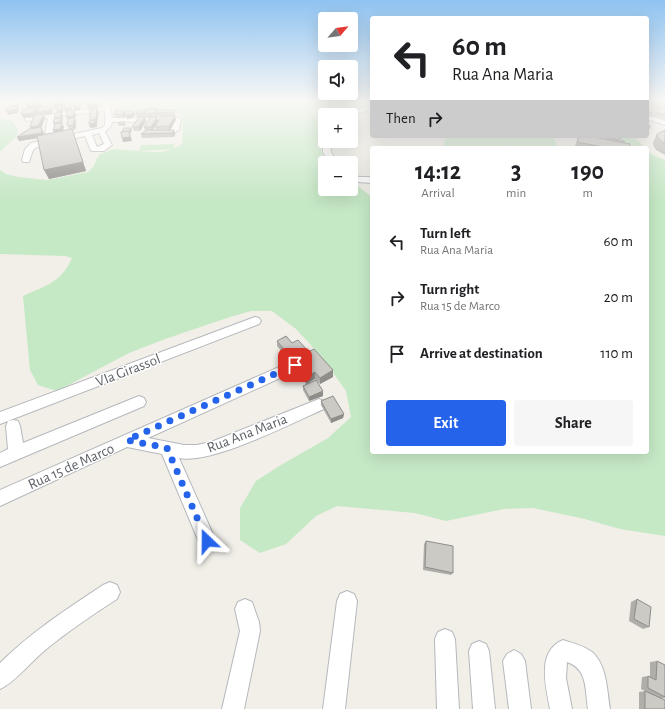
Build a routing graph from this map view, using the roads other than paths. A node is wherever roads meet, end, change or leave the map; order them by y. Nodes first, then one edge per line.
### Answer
1 (60, 134) edge
2 (89, 134) edge
3 (103, 134) edge
4 (26, 160) dead end
5 (358, 179) edge
6 (370, 180) edge
7 (255, 321) dead end
8 (295, 365) edge
9 (139, 402) dead end
10 (319, 404) dead end
11 (0, 418) edge
12 (13, 426) dead end
13 (127, 440) junction
14 (167, 448) junction
15 (16, 454) junction
16 (0, 460) edge
17 (0, 498) edge
18 (207, 541) dead end
19 (110, 592) dead end
20 (346, 601) dead end
21 (246, 609) dead end
22 (445, 639) dead end
23 (479, 651) dead end
24 (514, 661) dead end
25 (0, 678) edge
26 (233, 709) edge
27 (334, 709) edge
28 (448, 709) edge
29 (484, 709) edge
30 (520, 709) edge
31 (561, 709) edge
32 (599, 709) edge

1 - 4 street
2 - 3 street
5 - 6 street
7 - 11 street, VIa Girassol
8 - 13 street, Rua 15 de Marco
9 - 15 street
10 - 14 street, Rua Ana Maria
12 - 15 street
13 - 14 street, Rua Ana Maria
13 - 17 street, Rua 15 de Marco
14 - 18 street
15 - 16 street
19 - 25 street
20 - 27 street
21 - 26 street
22 - 28 street
23 - 29 street
24 - 30 street
31 - 32 street

